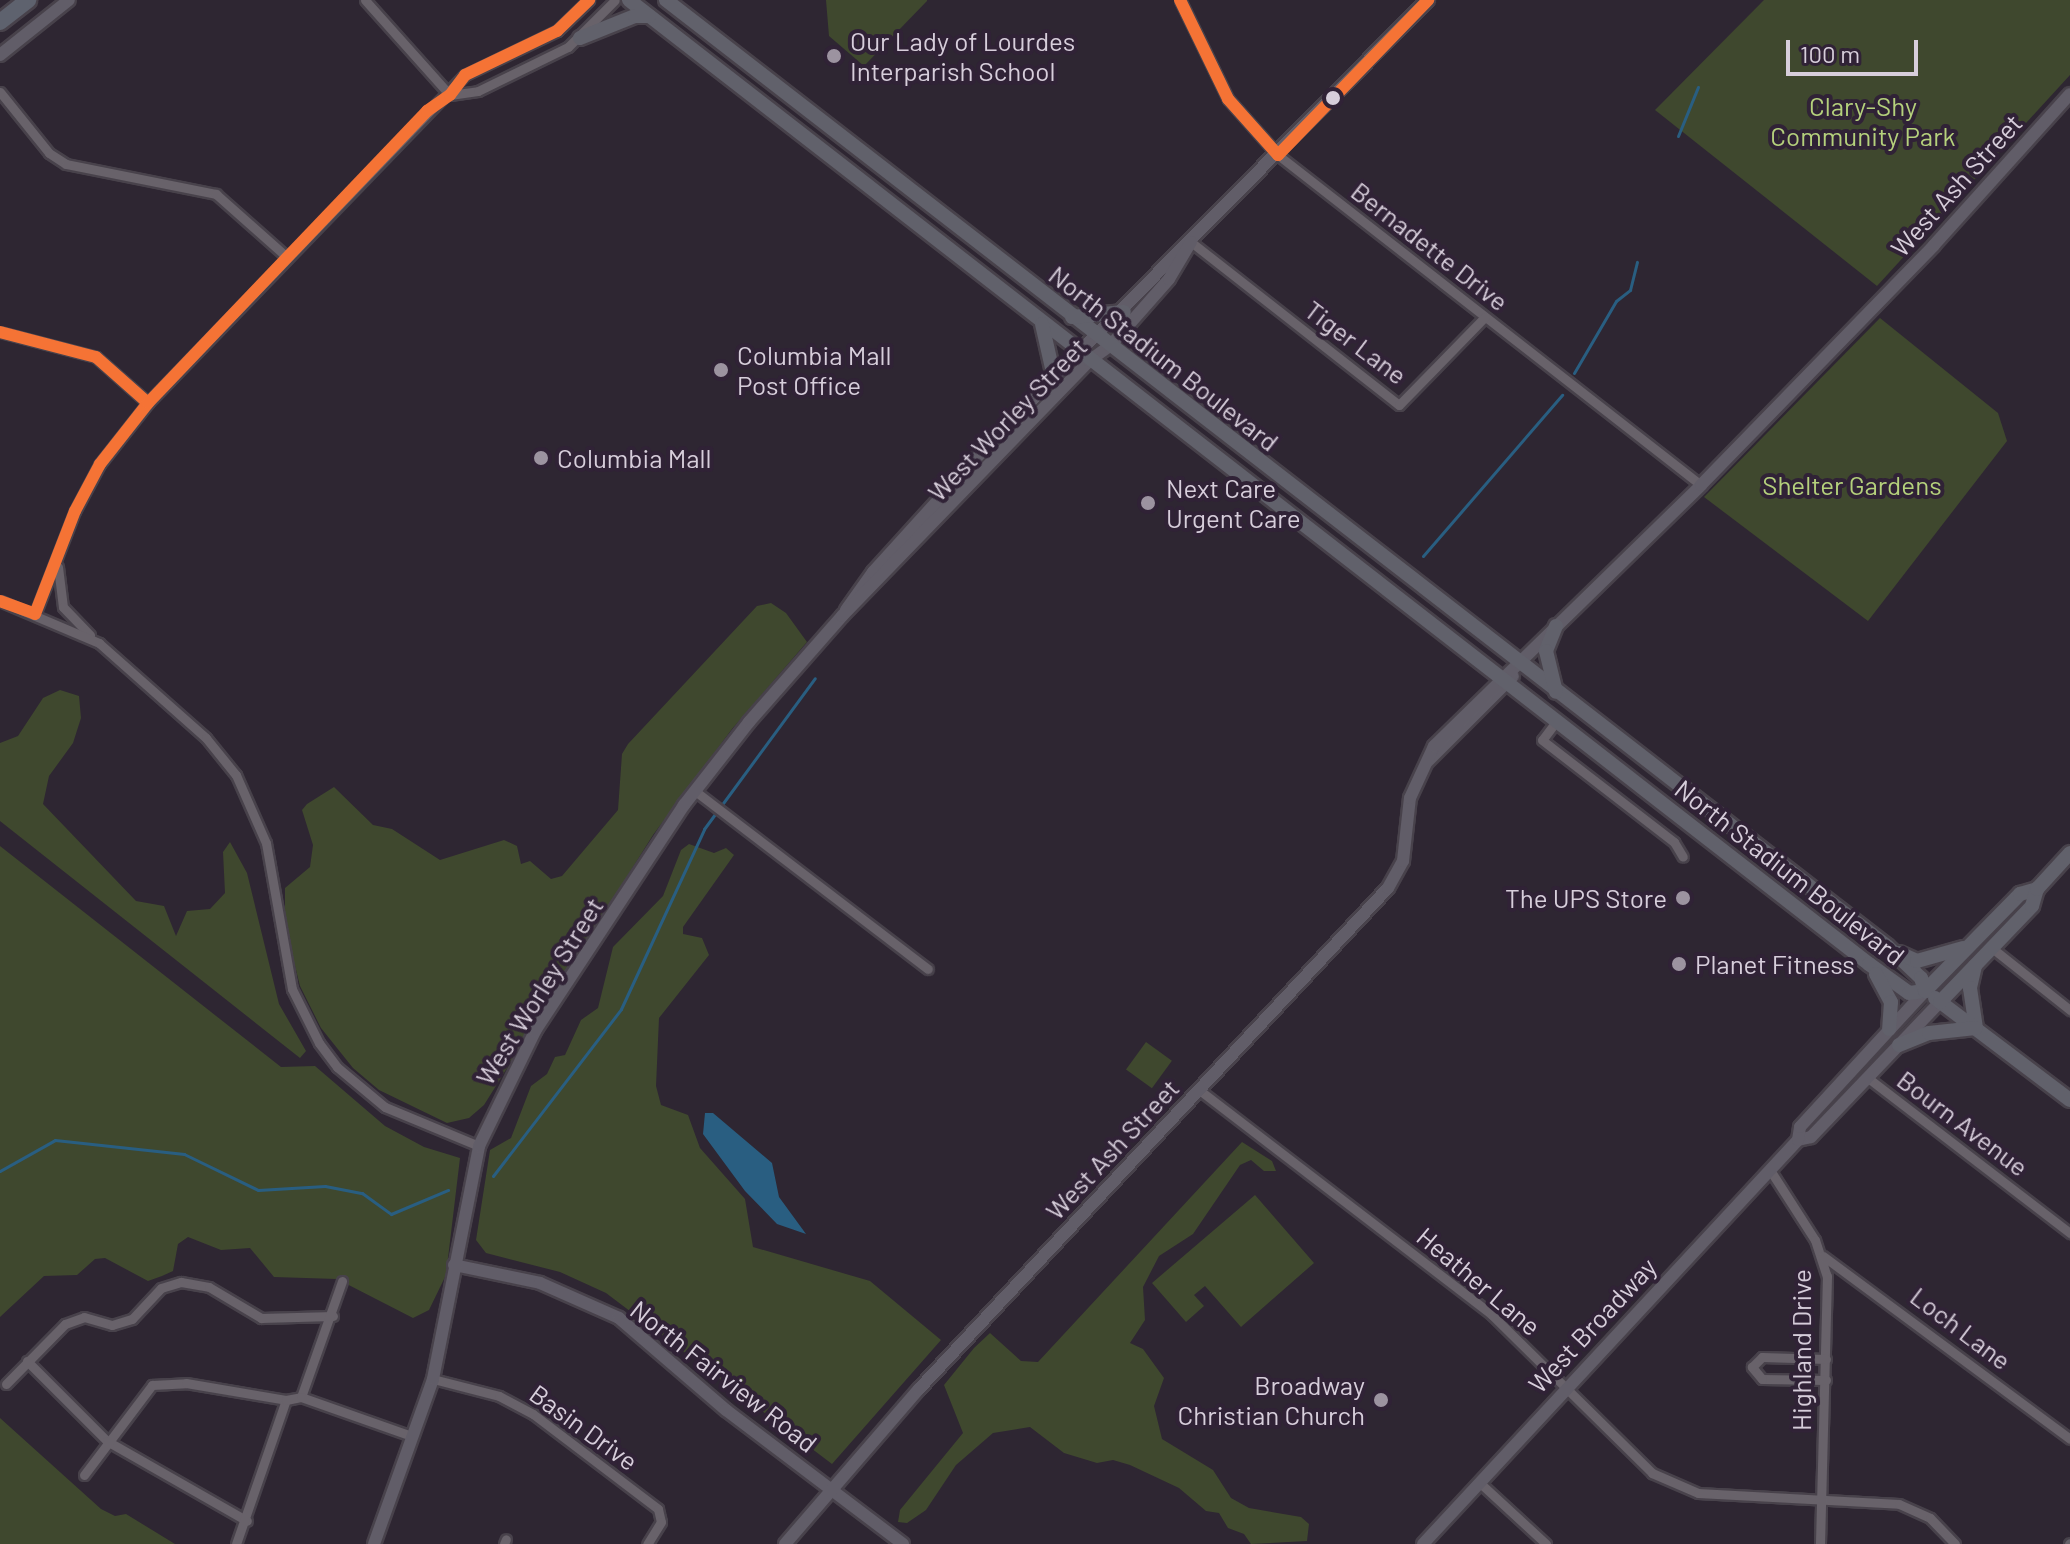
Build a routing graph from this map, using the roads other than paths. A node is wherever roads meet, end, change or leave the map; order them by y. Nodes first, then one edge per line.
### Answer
1 (28, 0) edge
2 (69, 0) edge
3 (365, 0) edge
4 (589, 0) edge
5 (615, 0) edge
6 (629, 0) edge
7 (1180, 0) edge
8 (1428, 0) edge
9 (669, 1) edge
10 (649, 16) junction
11 (0, 22) edge
12 (580, 38) junction
13 (0, 55) edge
14 (0, 92) edge
15 (2070, 94) edge
16 (450, 95) junction
17 (1278, 155) junction
18 (1191, 242) junction
19 (287, 257) junction
20 (1124, 312) junction
21 (1072, 317) junction
22 (1485, 317) junction
23 (1042, 324) junction
24 (0, 332) edge
25 (1104, 342) junction
26 (1084, 357) junction
27 (1054, 377) junction
28 (148, 403) junction
29 (1701, 485) junction
30 (61, 550) junction
31 (0, 601) edge
32 (35, 614) junction
33 (842, 616) junction
34 (1556, 626) junction
35 (99, 643) junction
36 (1519, 663) junction
37 (1502, 682) junction
38 (1557, 692) junction
39 (1555, 723) junction
40 (695, 791) junction
41 (1683, 857) dead end
42 (2068, 859) edge
43 (2037, 889) junction
44 (1970, 945) junction
45 (1887, 946) junction
46 (1992, 948) junction
47 (1869, 964) junction
48 (1975, 966) junction
49 (928, 969) dead end
50 (1925, 991) junction
51 (1940, 1002) junction
52 (2070, 1010) edge
53 (1976, 1028) junction
54 (1889, 1029) junction
55 (1899, 1045) junction
56 (1868, 1078) junction
57 (1198, 1089) junction
58 (2070, 1100) edge
59 (1798, 1140) junction
60 (479, 1146) junction
61 (1770, 1170) junction
62 (2070, 1233) edge
63 (1823, 1256) junction
64 (454, 1265) junction
65 (342, 1281) dead end
66 (333, 1316) junction
67 (1826, 1359) junction
68 (27, 1361) junction
69 (433, 1379) junction
70 (1826, 1380) junction
71 (6, 1384) dead end
72 (1565, 1391) junction
73 (301, 1397) junction
74 (286, 1400) junction
75 (412, 1436) junction
76 (2070, 1439) edge
77 (107, 1441) junction
78 (84, 1475) dead end
79 (1480, 1483) junction
80 (829, 1487) junction
81 (1821, 1499) junction
82 (247, 1521) junction
83 (236, 1544) edge
84 (374, 1544) edge
85 (647, 1544) edge
86 (785, 1544) edge
87 (903, 1544) edge
88 (1423, 1544) edge
89 (1546, 1544) edge
90 (1820, 1544) edge
91 (1955, 1544) edge

1 - 11 highway
2 - 13 street
3 - 16 street
4 - 16 street
5 - 12 street
6 - 10 main road, North Stadium Boulevard
7 - 17 street, Bernadette Drive
8 - 17 street, West Worley Street
9 - 21 main road, North Stadium Boulevard
10 - 12 main road
10 - 23 main road, North Stadium Boulevard
12 - 16 street
14 - 19 street
15 - 29 street, West Ash Street
16 - 19 street
17 - 18 street, West Worley Street
17 - 22 street, Bernadette Drive
18 - 20 street, West Worley Street
18 - 22 street, Tiger Lane
18 - 25 street, West Worley Street
19 - 28 street
20 - 21 main road
20 - 25 street, West Worley Street
21 - 25 main road, North Stadium Boulevard
22 - 29 street, Bernadette Drive
23 - 26 main road, North Stadium Boulevard
23 - 27 main road
24 - 28 street
25 - 26 street, West Worley Street
25 - 36 main road, North Stadium Boulevard
26 - 27 street, West Worley Street
26 - 33 street, West Worley Street
26 - 37 main road, North Stadium Boulevard
27 - 33 street, West Worley Street
28 - 30 street
29 - 34 street, West Ash Street
30 - 32 street
30 - 35 street
31 - 32 street
32 - 35 street
33 - 40 street, West Worley Street
34 - 36 street, West Ash Street
34 - 38 main road
35 - 60 street
36 - 37 street, West Ash Street
36 - 38 main road, North Stadium Boulevard
37 - 39 main road, North Stadium Boulevard
37 - 57 street, West Ash Street
38 - 45 main road, North Stadium Boulevard
39 - 41 street
39 - 47 main road, North Stadium Boulevard
40 - 49 street
40 - 60 street, West Worley Street
42 - 43 main road, West Broadway
43 - 44 main road, West Broadway
43 - 46 main road, West Broadway
44 - 45 main road
44 - 50 main road, West Broadway
45 - 50 main road, North Stadium Boulevard
46 - 48 main road, West Broadway
46 - 52 street
47 - 50 main road, North Stadium Boulevard
47 - 54 main road
48 - 51 main road, West Broadway
48 - 53 main road
50 - 51 main road
50 - 54 street, West Broadway
51 - 53 main road
51 - 55 street, West Broadway
53 - 55 main road
53 - 58 main road
54 - 59 street, West Broadway
55 - 56 street, West Broadway
56 - 59 street, West Broadway
56 - 62 street, Bourn Avenue
57 - 72 street, Heather Lane
57 - 80 street, West Ash Street
59 - 61 street, West Broadway
60 - 64 street, West Worley Street
61 - 63 street, Highland Drive
61 - 72 street, West Broadway
63 - 67 street, Highland Drive
63 - 76 street, Loch Lane
64 - 69 street, West Worley Street
64 - 80 street, North Fairview Road
65 - 66 street
66 - 68 street
66 - 73 street
67 - 70 street, Highland Drive
67 - 70 street
68 - 71 street
68 - 77 street
69 - 75 street, West Worley Street
69 - 85 street, Basin Drive
70 - 81 street, Highland Drive
72 - 79 street, West Broadway
72 - 81 street, Heather Lane
73 - 74 street
73 - 75 street
74 - 77 street
74 - 82 street
75 - 84 street, West Worley Street
77 - 78 street
77 - 82 street
79 - 88 street, West Broadway
79 - 89 street
80 - 86 street, West Ash Street
80 - 87 street, North Fairview Road
81 - 90 street, Highland Drive
81 - 91 street, Heather Lane
82 - 83 street

